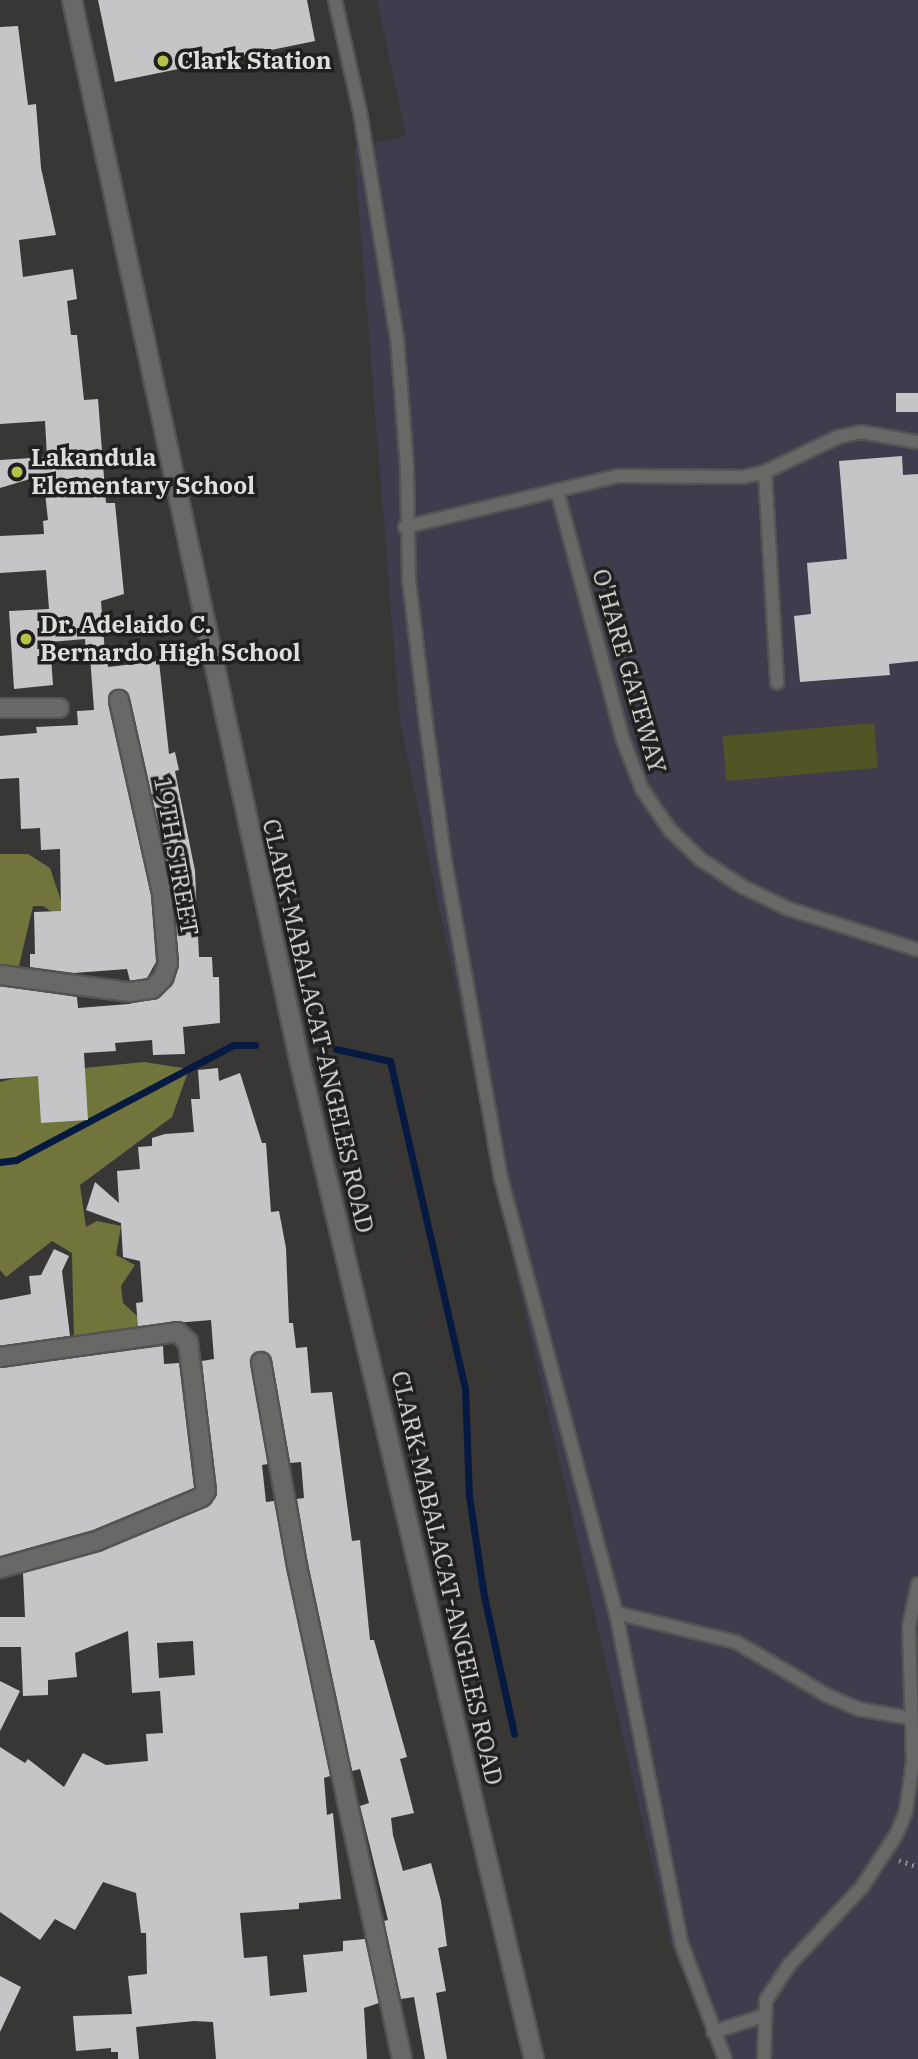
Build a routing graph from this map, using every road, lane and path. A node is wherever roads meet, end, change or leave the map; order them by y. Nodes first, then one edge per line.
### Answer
1 (72, 0) edge
2 (335, 0) edge
3 (918, 442) edge
4 (765, 472) junction
5 (557, 490) junction
6 (405, 527) junction
7 (776, 683) dead end
8 (120, 700) dead end
9 (0, 708) edge
10 (59, 708) dead end
11 (918, 950) edge
12 (0, 975) edge
13 (0, 1357) edge
14 (261, 1362) dead end
15 (0, 1568) edge
16 (918, 1584) edge
17 (617, 1614) junction
18 (913, 1628) edge
19 (910, 1718) junction
20 (763, 2016) junction
21 (713, 2032) junction
22 (402, 2059) edge
23 (534, 2059) edge
24 (725, 2059) edge
25 (764, 2059) edge

1 - 23 main road, CLARK-MABALACAT-ANGELES ROAD
2 - 6 lane
3 - 4 lane
4 - 5 lane
4 - 7 lane
5 - 6 lane
5 - 11 lane, O'HARE GATEWAY
6 - 17 lane
8 - 12 main road, 19TH STREET
9 - 10 main road
13 - 15 main road
14 - 22 main road
16 - 18 lane
17 - 19 lane
17 - 21 lane
18 - 19 lane
19 - 20 lane
20 - 21 lane
20 - 25 lane
21 - 24 lane

